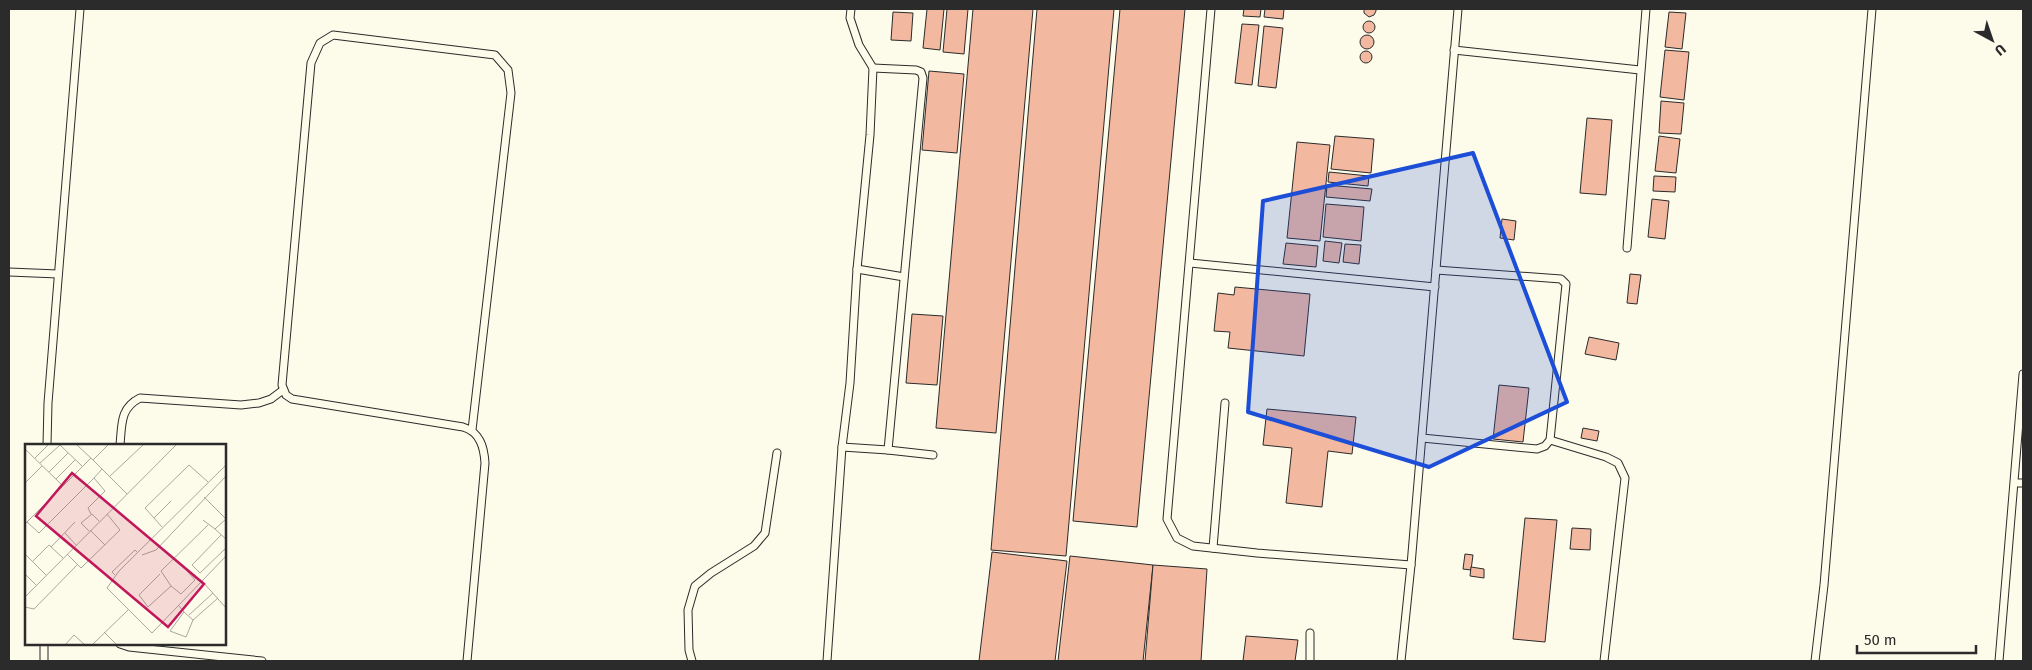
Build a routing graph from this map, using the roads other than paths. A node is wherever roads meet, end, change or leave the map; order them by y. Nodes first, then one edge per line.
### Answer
1 (80, 9) edge
2 (851, 9) edge
3 (1211, 9) edge
4 (1458, 9) edge
5 (1646, 9) edge
6 (1872, 9) edge
7 (1454, 50) junction
8 (873, 68) junction
9 (1640, 70) junction
10 (1627, 248) dead end
11 (1190, 263) junction
12 (857, 269) junction
13 (1436, 270) junction
14 (9, 272) edge
15 (58, 274) junction
16 (904, 277) junction
17 (1435, 287) junction
18 (2023, 374) edge
19 (283, 390) junction
20 (1225, 403) dead end
21 (472, 430) junction
22 (1422, 438) junction
23 (1550, 440) junction
24 (47, 444) edge
25 (120, 444) edge
26 (842, 446) junction
27 (888, 450) junction
28 (777, 453) dead end
29 (933, 455) dead end
30 (2015, 482) junction
31 (2023, 483) edge
32 (1212, 548) junction
33 (1411, 566) junction
34 (1310, 632) dead end
35 (44, 645) edge
36 (123, 645) edge
37 (44, 661) edge
38 (262, 661) edge
39 (467, 661) edge
40 (692, 661) edge
41 (826, 661) edge
42 (1310, 661) edge
43 (1401, 661) edge
44 (1604, 661) edge
45 (1816, 661) edge
46 (1999, 661) edge

1 - 15 lane
2 - 8 lane
3 - 11 lane
4 - 7 lane
5 - 9 lane
6 - 45 lane
7 - 9 lane
7 - 13 lane
8 - 12 lane
8 - 16 lane
9 - 10 lane
11 - 17 lane
11 - 32 lane
12 - 16 lane
12 - 26 lane
13 - 17 lane
13 - 23 lane
14 - 15 lane
15 - 24 lane
16 - 27 lane
17 - 22 lane
18 - 30 lane
19 - 21 lane
19 - 21 lane
19 - 25 lane
20 - 32 lane
21 - 39 lane
22 - 23 lane
22 - 33 lane
23 - 44 lane
26 - 27 lane
26 - 41 lane
27 - 29 lane
28 - 40 lane
30 - 31 lane
30 - 46 lane
32 - 33 lane
33 - 43 lane
34 - 42 lane
35 - 37 lane
36 - 38 lane

